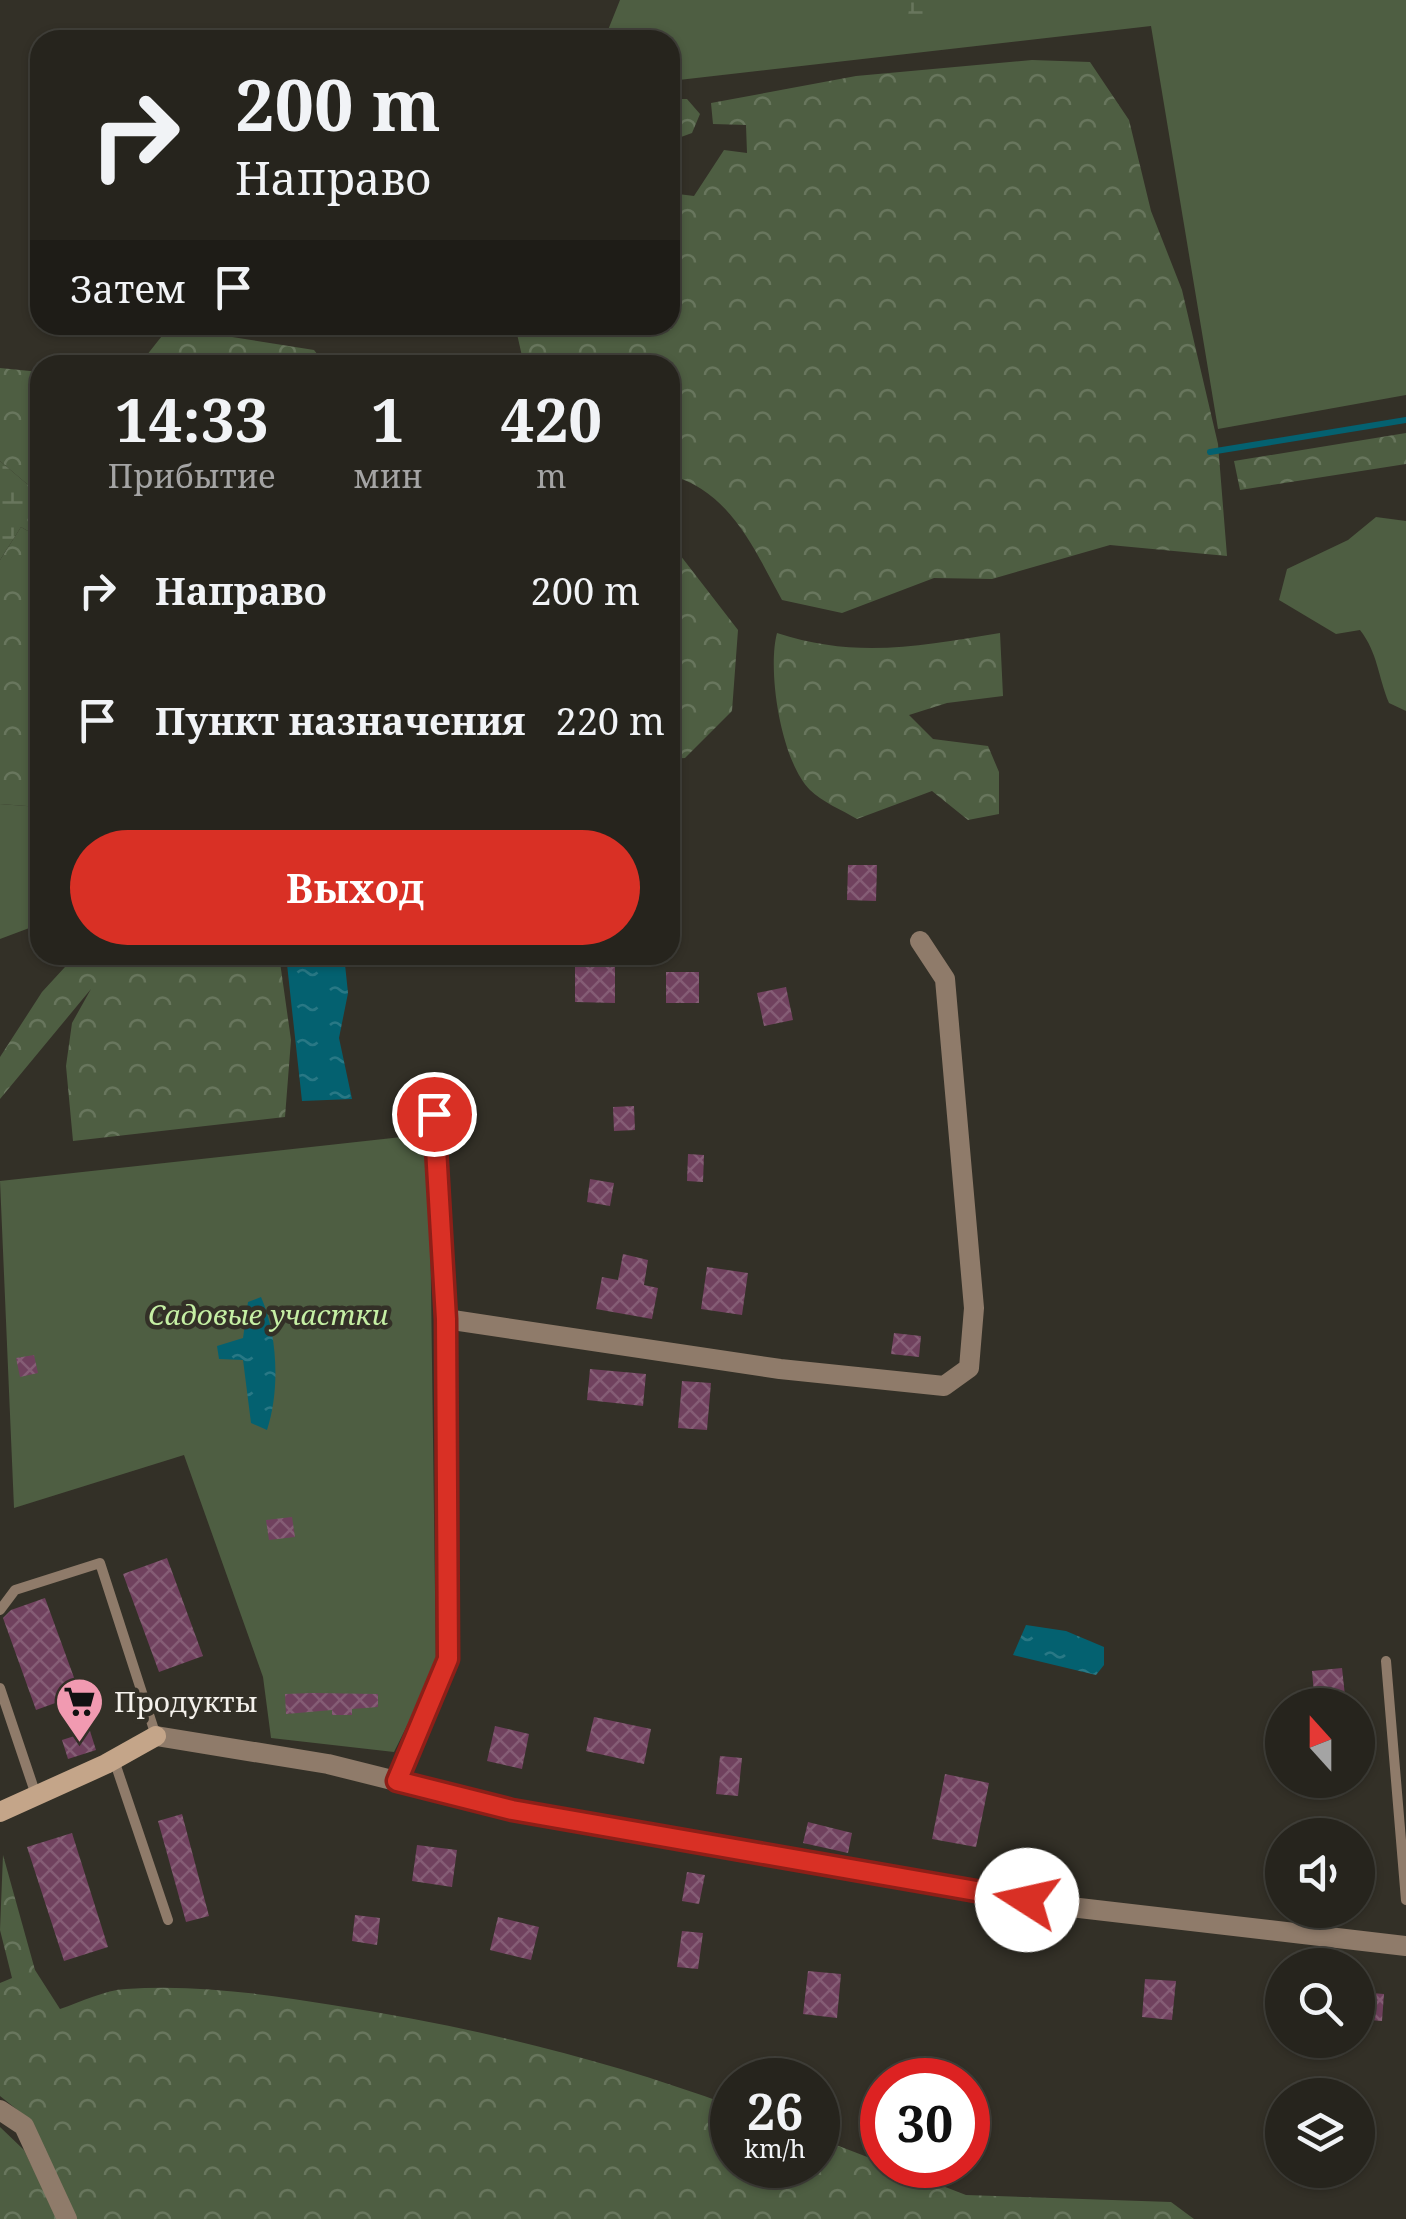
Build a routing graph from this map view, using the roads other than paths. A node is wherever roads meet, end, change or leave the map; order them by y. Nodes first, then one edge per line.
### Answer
1 (920, 941) dead end
2 (434, 1114) dead end
3 (446, 1319) junction
4 (0, 1610) edge
5 (1386, 1661) dead end
6 (0, 1688) edge
7 (156, 1736) junction
8 (114, 1760) junction
9 (397, 1781) junction
10 (36, 1796) junction
11 (0, 1812) edge
12 (1406, 1900) edge
13 (168, 1920) dead end
14 (1406, 1946) edge
15 (0, 2110) edge
16 (67, 2219) edge

1 - 3 street
2 - 3 street
3 - 9 street
4 - 7 lane
5 - 12 lane
6 - 10 lane
7 - 8 street
7 - 9 street
8 - 10 street
8 - 13 lane
9 - 14 street
10 - 11 street
15 - 16 street

